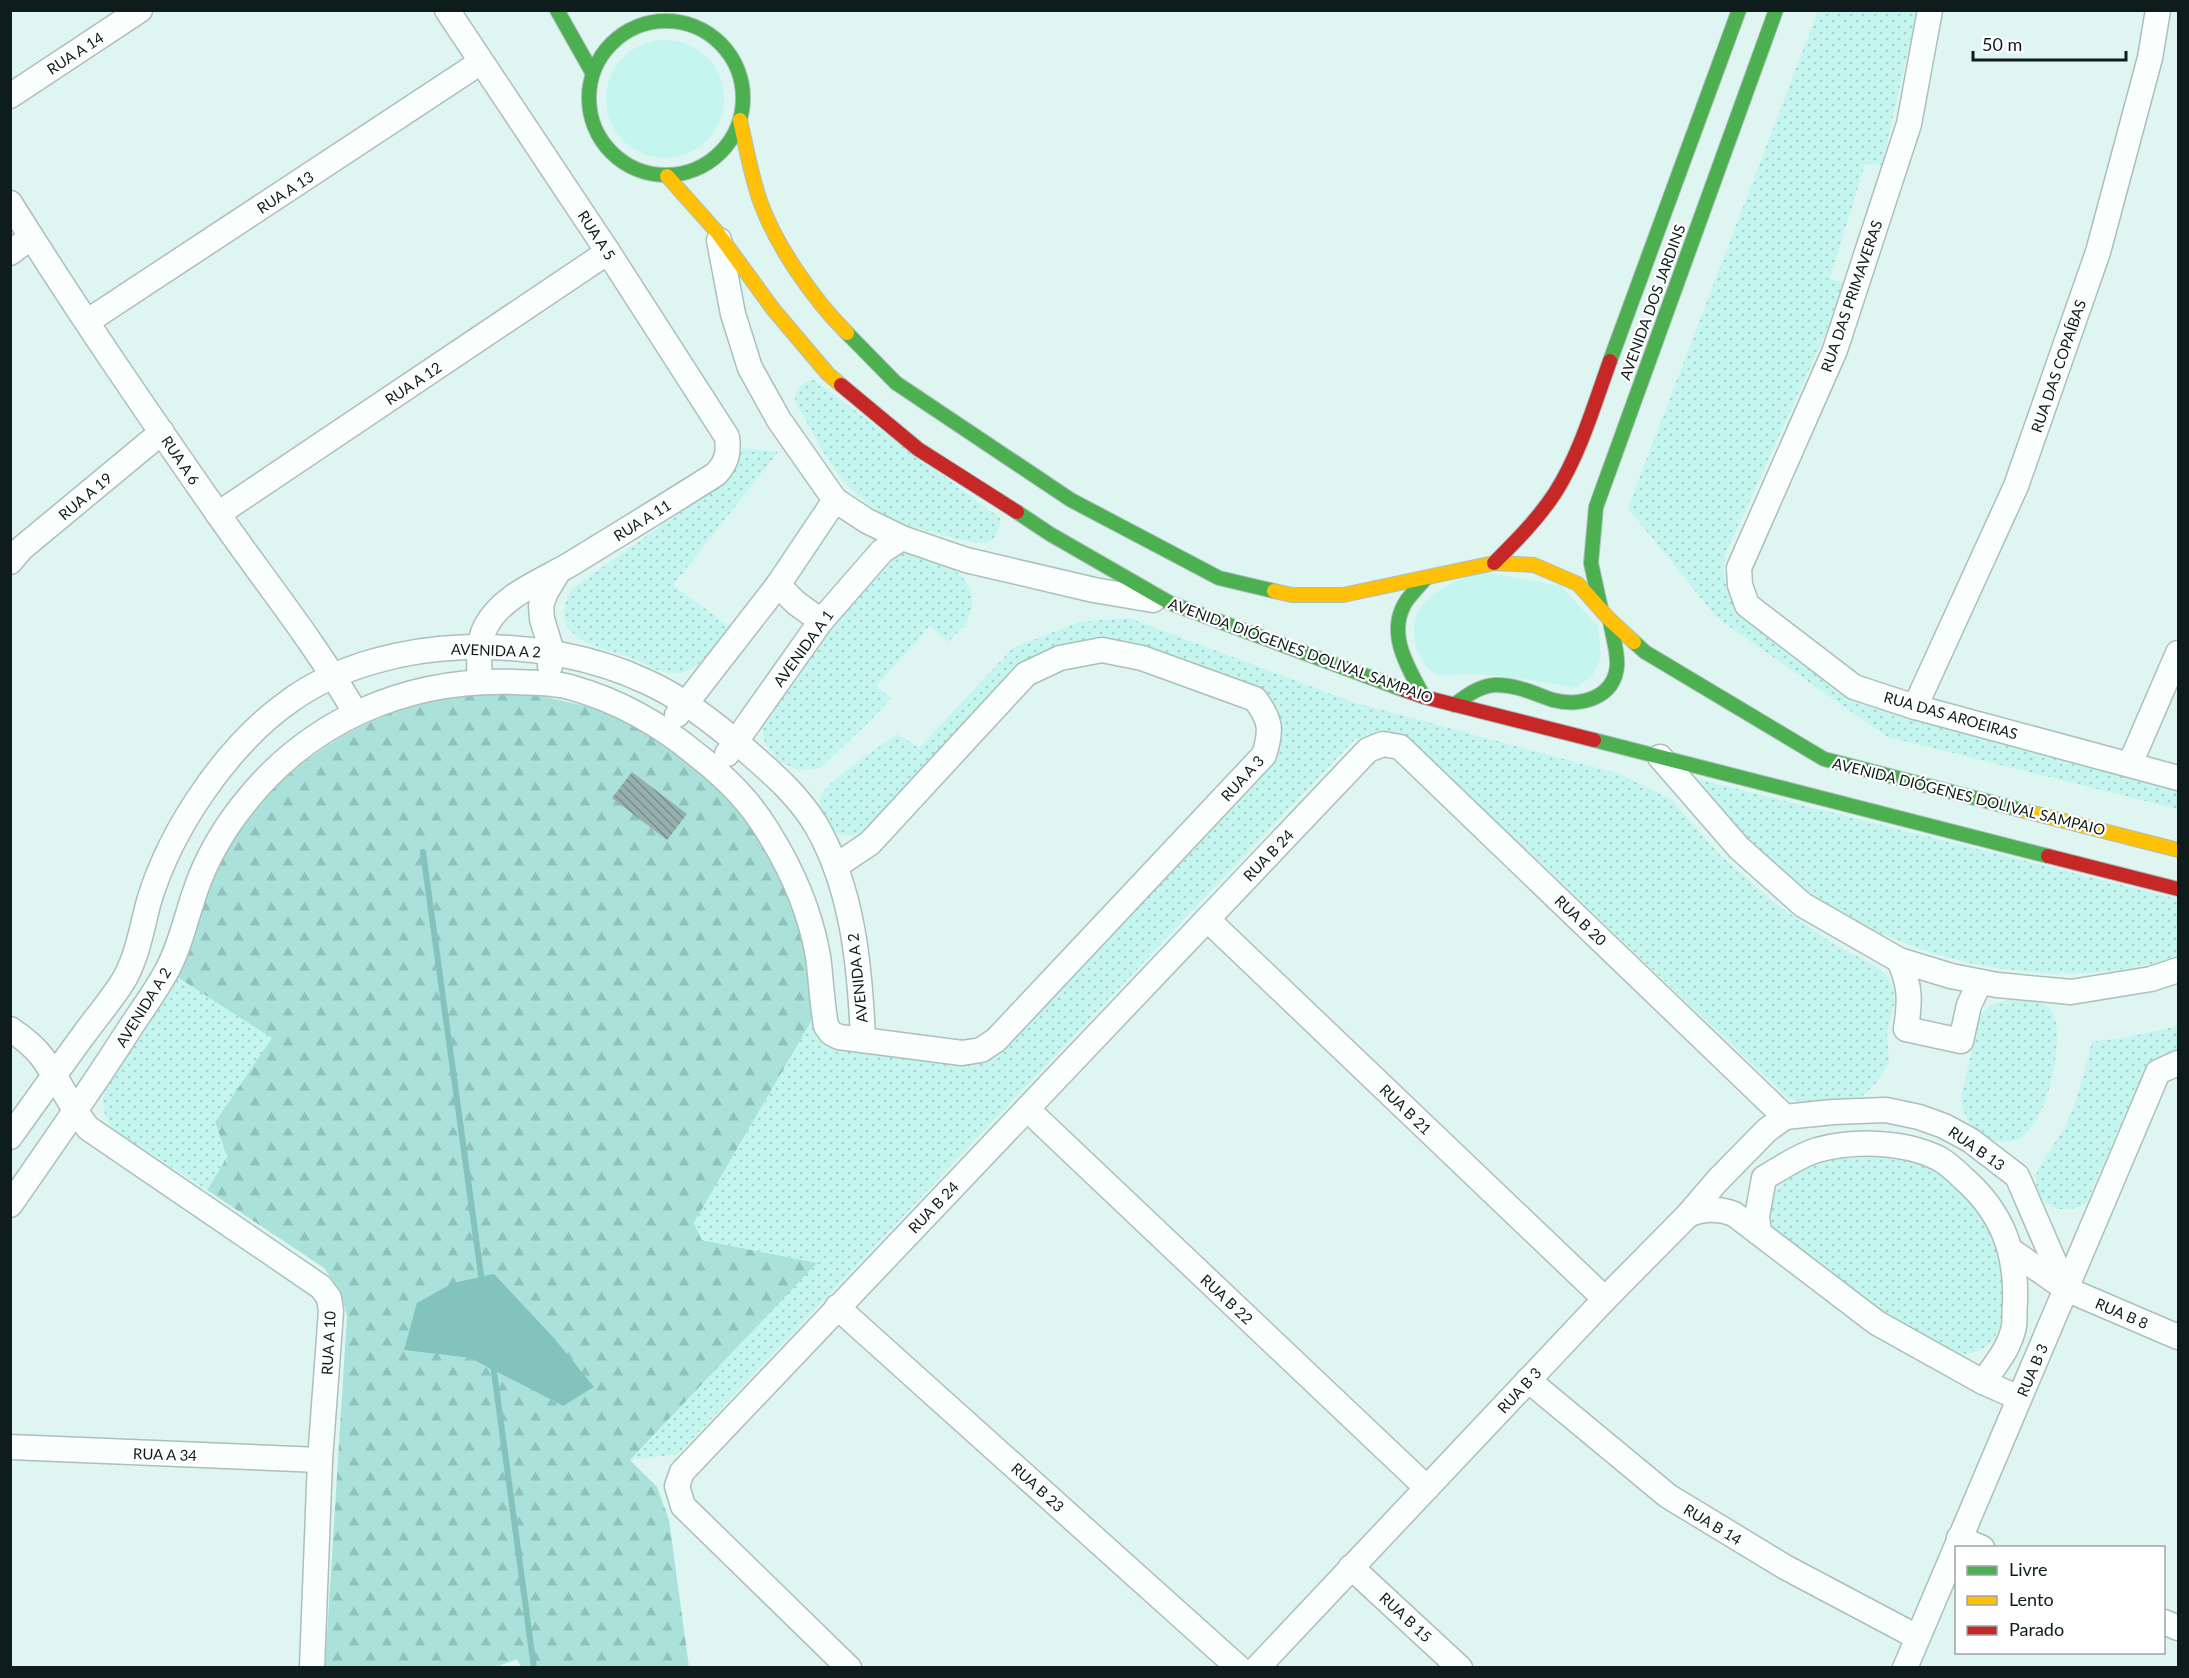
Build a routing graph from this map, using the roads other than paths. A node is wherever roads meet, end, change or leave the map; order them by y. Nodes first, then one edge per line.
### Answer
1 (140, 10) edge
2 (447, 10) edge
3 (557, 10) edge
4 (640, 10) edge
5 (1740, 10) edge
6 (1776, 10) edge
7 (1930, 10) edge
8 (2158, 10) edge
9 (660, 20) junction
10 (482, 62) junction
11 (592, 72) junction
12 (10, 96) edge
13 (740, 120) junction
14 (667, 176) junction
15 (10, 203) edge
16 (717, 232) junction
17 (32, 237) junction
18 (608, 252) junction
19 (10, 253) edge
20 (88, 321) junction
21 (162, 432) junction
22 (724, 465) joint
23 (836, 500) junction
24 (218, 514) junction
25 (902, 538) junction
26 (10, 562) edge
27 (1494, 563) junction
28 (558, 572) junction
29 (1426, 578) junction
30 (778, 585) junction
31 (1170, 603) junction
32 (1747, 605) joint
33 (1606, 615) junction
34 (820, 621) junction
35 (480, 646) junction
36 (552, 652) junction
37 (2178, 653) edge
38 (334, 675) junction
39 (480, 681) junction
40 (548, 683) junction
41 (1424, 697) junction
42 (686, 704) junction
43 (1454, 705) junction
44 (1915, 707) junction
45 (356, 712) junction
46 (665, 730) junction
47 (736, 742) junction
48 (1368, 750) joint
49 (1660, 757) junction
50 (2130, 764) junction
51 (714, 768) junction
52 (2178, 778) edge
53 (2178, 850) edge
54 (836, 866) junction
55 (2178, 889) edge
56 (1207, 919) junction
57 (1899, 960) junction
58 (2178, 970) edge
59 (1980, 982) junction
60 (10, 1029) edge
61 (863, 1040) junction
62 (2168, 1068) edge
63 (54, 1075) junction
64 (1027, 1109) junction
65 (75, 1112) junction
66 (1785, 1117) junction
67 (10, 1137) edge
68 (10, 1205) edge
69 (1688, 1215) junction
70 (1759, 1233) junction
71 (2012, 1251) junction
72 (2066, 1288) junction
73 (1605, 1299) junction
74 (837, 1306) junction
75 (2178, 1337) edge
76 (1528, 1380) junction
77 (1983, 1382) junction
78 (2019, 1398) junction
79 (10, 1448) edge
80 (320, 1460) junction
81 (1427, 1488) junction
82 (1959, 1538) junction
83 (1956, 1546) edge
84 (1977, 1546) edge
85 (1955, 1547) edge
86 (1352, 1567) junction
87 (1917, 1637) junction
88 (312, 1668) edge
89 (849, 1668) edge
90 (1239, 1668) edge
91 (1257, 1668) edge
92 (1460, 1668) edge
93 (1905, 1668) edge

1 - 12 street, RUA A 14
2 - 10 street, RUA A 5
3 - 11 street
4 - 9 street
5 - 27 street, AVENIDA DOS JARDINS
6 - 33 street, AVENIDA DOS JARDINS
7 - 32 street, RUA DAS PRIMAVERAS
8 - 44 street, RUA DAS COPAÍBAS
9 - 11 street
9 - 13 street
10 - 18 street, RUA A 5
10 - 20 street, RUA A 13
11 - 14 street
13 - 14 street
13 - 29 street, AVENIDA DIÓGENES DOLIVAL SAMPAIO
14 - 16 street, AVENIDA DIÓGENES DOLIVAL SAMPAIO
15 - 17 street, RUA A 6
16 - 23 street
16 - 31 street, AVENIDA DIÓGENES DOLIVAL SAMPAIO
17 - 19 street
17 - 20 street, RUA A 6
18 - 22 street, RUA A 5
18 - 24 street, RUA A 12
20 - 21 street, RUA A 6
21 - 24 street, RUA A 6
21 - 26 street, RUA A 19
22 - 28 street, RUA A 11
23 - 25 street
23 - 30 street
24 - 38 street, RUA A 6
25 - 31 street
25 - 34 street, AVENIDA A 1
27 - 29 street, AVENIDA DIÓGENES DOLIVAL SAMPAIO
27 - 33 street, AVENIDA DIÓGENES DOLIVAL SAMPAIO
28 - 35 street, RUA A 11
28 - 36 street, RUA A 11
29 - 41 street
30 - 34 street
30 - 42 street
31 - 41 street, AVENIDA DIÓGENES DOLIVAL SAMPAIO
32 - 44 street, RUA DAS AROEIRAS
33 - 43 street, AVENIDA DOS JARDINS
33 - 53 street, AVENIDA DIÓGENES DOLIVAL SAMPAIO
34 - 47 street, AVENIDA A 1
35 - 36 street, AVENIDA A 2
35 - 38 street, AVENIDA A 2
35 - 39 street, RUA A 11
36 - 40 street, RUA A 11
36 - 42 street, AVENIDA A 2
37 - 50 street
38 - 45 street, RUA A 6
38 - 63 street, AVENIDA A 2
39 - 40 street, AVENIDA A 2
39 - 45 street, AVENIDA A 2
40 - 46 street, AVENIDA A 2
41 - 43 street, AVENIDA DIÓGENES DOLIVAL SAMPAIO
42 - 46 street
42 - 47 street, AVENIDA A 2
43 - 49 street, AVENIDA DIÓGENES DOLIVAL SAMPAIO
44 - 50 street, RUA DAS AROEIRAS
45 - 65 street, AVENIDA A 2
46 - 51 street, AVENIDA A 2
47 - 51 street, AVENIDA A 1
47 - 54 street, AVENIDA A 2
48 - 56 street, RUA B 24
48 - 66 street, RUA B 20
49 - 55 street, AVENIDA DIÓGENES DOLIVAL SAMPAIO
49 - 57 street
50 - 52 street, RUA DAS AROEIRAS
51 - 61 street, AVENIDA A 2
54 - 61 street, AVENIDA A 2
54 - 61 street, RUA A 3
56 - 64 street, RUA B 24
56 - 73 street, RUA B 21
57 - 59 street
57 - 59 street
58 - 59 street
60 - 63 street
62 - 72 street, RUA B 3
63 - 65 street
63 - 67 street, AVENIDA A 2
64 - 74 street, RUA B 24
64 - 81 street, RUA B 22
65 - 68 street, AVENIDA A 2
65 - 80 street, RUA A 10
66 - 69 street, RUA B 3
66 - 72 street, RUA B 13
69 - 70 street
69 - 73 street, RUA B 3
70 - 71 street, RUA B 13
70 - 77 street
71 - 72 street
71 - 77 street, RUA B 13
72 - 75 street, RUA B 8
72 - 78 street, RUA B 3
73 - 76 street, RUA B 3
74 - 89 street, RUA B 24
74 - 90 street, RUA B 23
76 - 81 street, RUA B 3
76 - 87 street, RUA B 14
77 - 78 street
78 - 82 street, RUA B 3
79 - 80 street, RUA A 34
80 - 88 street, RUA A 10
81 - 86 street, RUA B 3
82 - 83 street, RUA B 3
82 - 84 street
85 - 87 street, RUA B 3
86 - 91 street, RUA B 3
86 - 92 street, RUA B 15
87 - 93 street, RUA B 3

